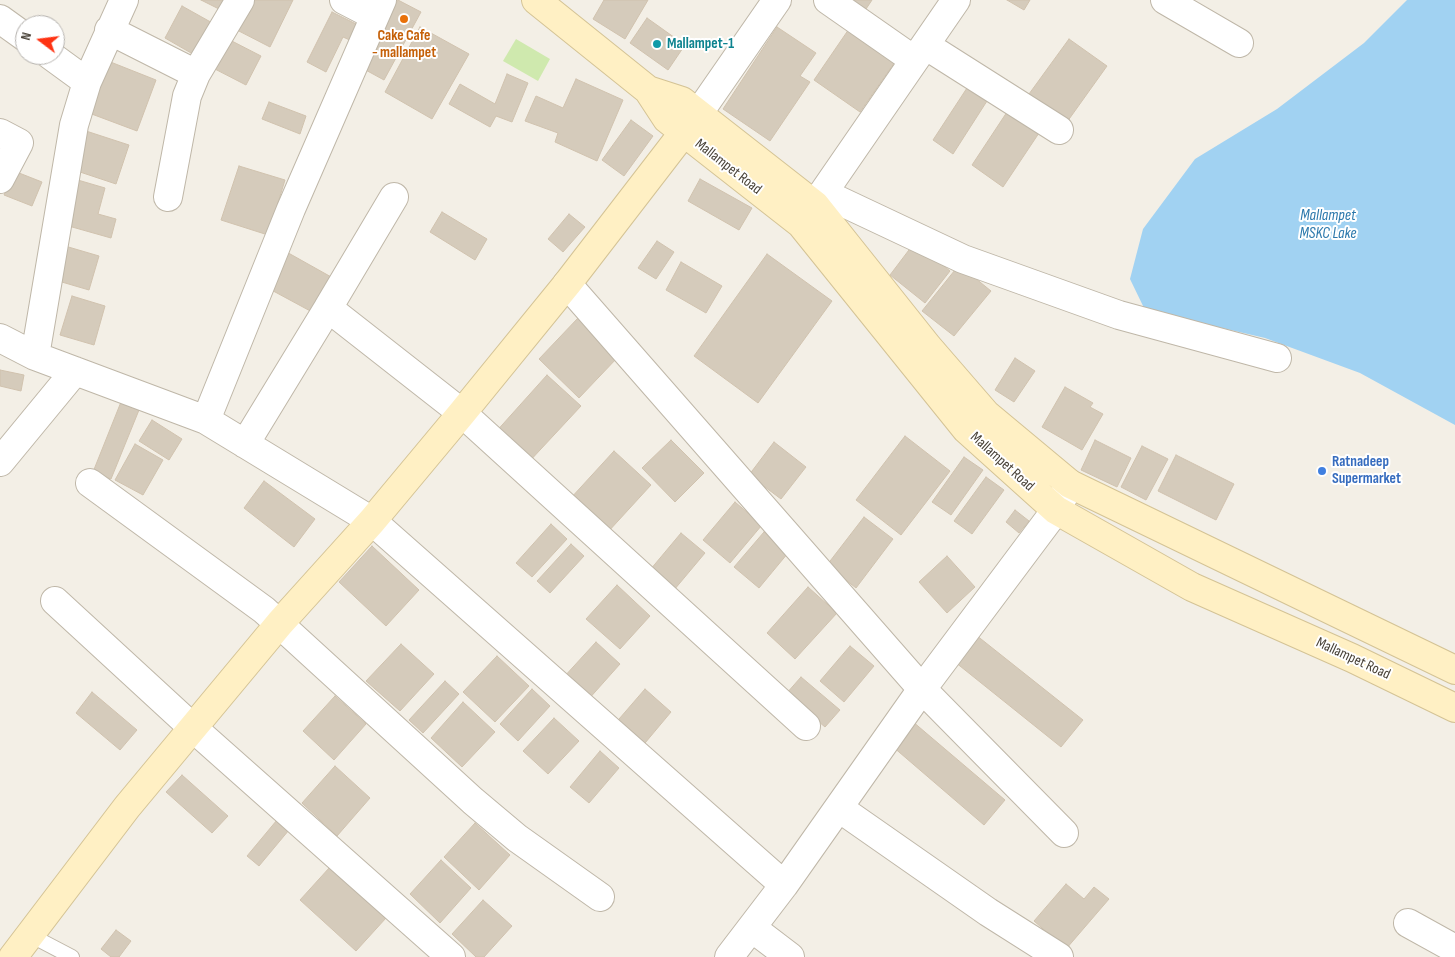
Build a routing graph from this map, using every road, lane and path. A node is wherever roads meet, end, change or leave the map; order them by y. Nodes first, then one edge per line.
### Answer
1 (124, 0) edge
2 (240, 0) edge
3 (344, 0) edge
4 (536, 0) edge
5 (777, 0) edge
6 (828, 0) edge
7 (956, 0) edge
8 (1166, 0) edge
9 (378, 8) edge
10 (0, 18) edge
11 (15, 29) edge
12 (109, 30) junction
13 (1239, 42) dead end
14 (920, 53) junction
15 (63, 65) edge
16 (196, 74) junction
17 (86, 82) junction
18 (691, 123) junction
19 (1059, 130) dead end
20 (0, 133) edge
21 (0, 179) edge
22 (168, 197) dead end
23 (394, 197) dead end
24 (813, 207) junction
25 (567, 284) junction
26 (328, 308) junction
27 (0, 338) edge
28 (34, 356) junction
29 (1277, 358) dead end
30 (74, 371) junction
31 (462, 413) junction
32 (206, 420) junction
33 (245, 444) junction
34 (0, 462) edge
35 (90, 483) dead end
36 (1070, 484) junction
37 (1056, 510) junction
38 (372, 521) junction
39 (54, 601) dead end
40 (280, 623) junction
41 (1455, 670) edge
42 (922, 688) junction
43 (1455, 708) edge
44 (806, 726) dead end
45 (193, 728) junction
46 (839, 808) junction
47 (1064, 833) dead end
48 (784, 885) junction
49 (600, 897) dead end
50 (1408, 923) dead end
51 (752, 928) junction
52 (30, 935) junction
53 (1455, 949) edge
54 (13, 957) edge
55 (72, 957) edge
56 (451, 957) edge
57 (729, 957) edge
58 (790, 957) edge
59 (1059, 957) edge

1 - 12 street
2 - 16 street
3 - 9 street
4 - 18 main road, Mallampet Road
5 - 18 street
6 - 14 street
7 - 14 street
8 - 13 street
9 - 32 street
10 - 11 street
12 - 16 street
12 - 17 street
14 - 19 street
14 - 24 street
15 - 17 street
16 - 22 street
17 - 28 street
18 - 24 main road, Mallampet Road
18 - 25 main road
20 - 21 street
23 - 26 street
24 - 29 street
24 - 36 main road, Mallampet Road
24 - 37 main road, Mallampet Road
25 - 31 main road
25 - 42 street
26 - 31 street
26 - 33 street
27 - 28 street
28 - 30 street
30 - 32 street
30 - 34 street
31 - 38 main road
31 - 44 street
32 - 33 street
33 - 38 street
35 - 40 street
36 - 37 street
36 - 41 main road, Mallampet Road
37 - 42 street
37 - 43 main road, Mallampet Road
38 - 40 main road
38 - 48 street
39 - 45 street
40 - 45 main road
40 - 49 street
42 - 46 street
42 - 47 street
45 - 52 main road
45 - 56 street
46 - 48 street
46 - 59 street
48 - 51 street
50 - 53 street
51 - 57 street
51 - 58 street
52 - 54 main road
52 - 55 lane

